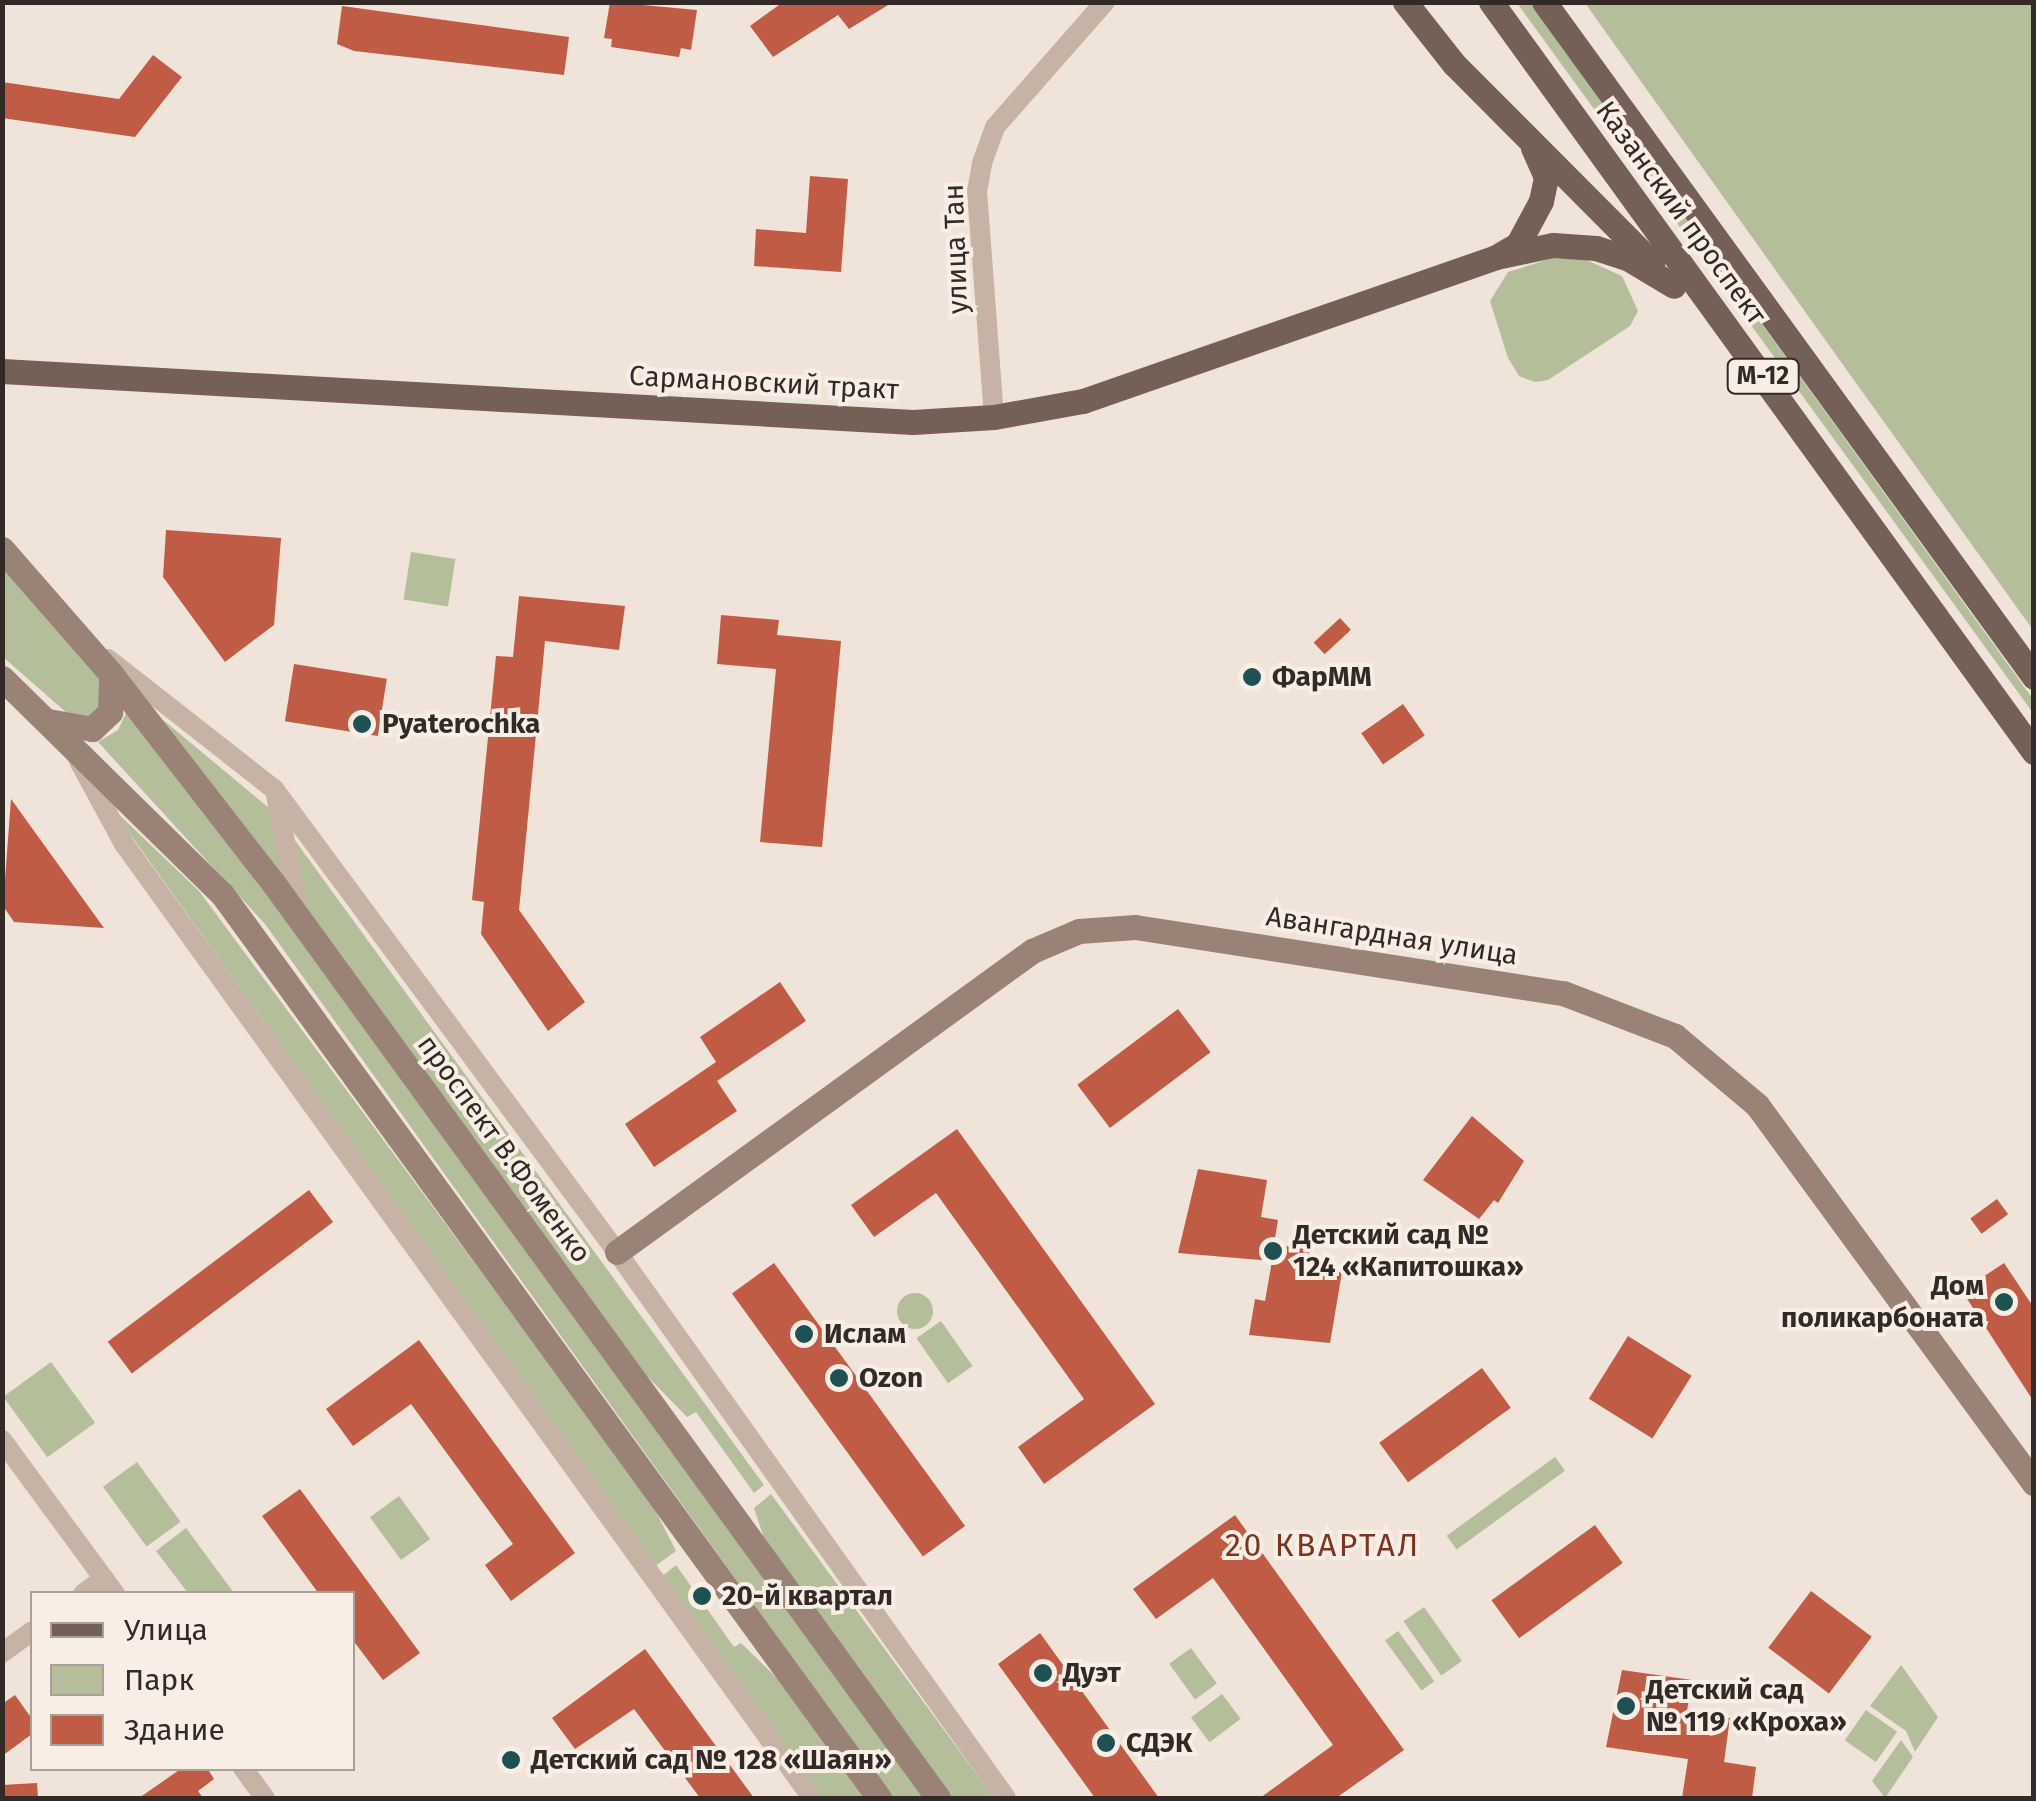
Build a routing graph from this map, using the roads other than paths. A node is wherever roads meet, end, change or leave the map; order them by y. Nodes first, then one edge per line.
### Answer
1 (1105, 2) edge
2 (1491, 2) edge
3 (1544, 2) edge
4 (1409, 7) edge
5 (1514, 120) junction
6 (1496, 257) junction
7 (1674, 286) junction
8 (4, 372) edge
9 (1769, 384) junction
10 (994, 418) junction
11 (2, 550) edge
12 (77, 636) junction
13 (111, 674) junction
14 (2034, 677) edge
15 (2, 678) edge
16 (48, 721) junction
17 (72, 746) junction
18 (2034, 752) edge
19 (274, 789) junction
20 (301, 921) junction
21 (618, 1252) junction
22 (2, 1440) edge
23 (2034, 1484) edge
24 (109, 1586) edge
25 (30, 1631) edge
26 (2, 1652) edge
27 (245, 1771) edge
28 (265, 1798) edge
29 (812, 1798) edge
30 (879, 1798) edge
31 (938, 1798) edge
32 (1006, 1798) edge

1 - 10 street, улица Тан
2 - 9 main road, Казанский проспект / М-12
3 - 14 main road, Казанский проспект / М-12
4 - 5 main road
5 - 6 main road, Сармановский тракт
5 - 7 main road
6 - 7 main road, Сармановский тракт
6 - 10 main road, Сармановский тракт
7 - 9 main road
8 - 10 main road, Сармановский тракт
9 - 18 main road, Казанский проспект / М-12
11 - 12 main road, проспект В.Фоменко
12 - 13 main road, проспект В.Фоменко
12 - 19 street
13 - 16 main road
13 - 20 main road, проспект В.Фоменко
15 - 16 main road
16 - 17 main road
17 - 29 street
17 - 30 main road
19 - 20 street
19 - 21 street
20 - 31 main road, проспект В.Фоменко
21 - 23 main road, Авангардная улица
21 - 32 street
22 - 24 street
25 - 26 street
27 - 28 street

